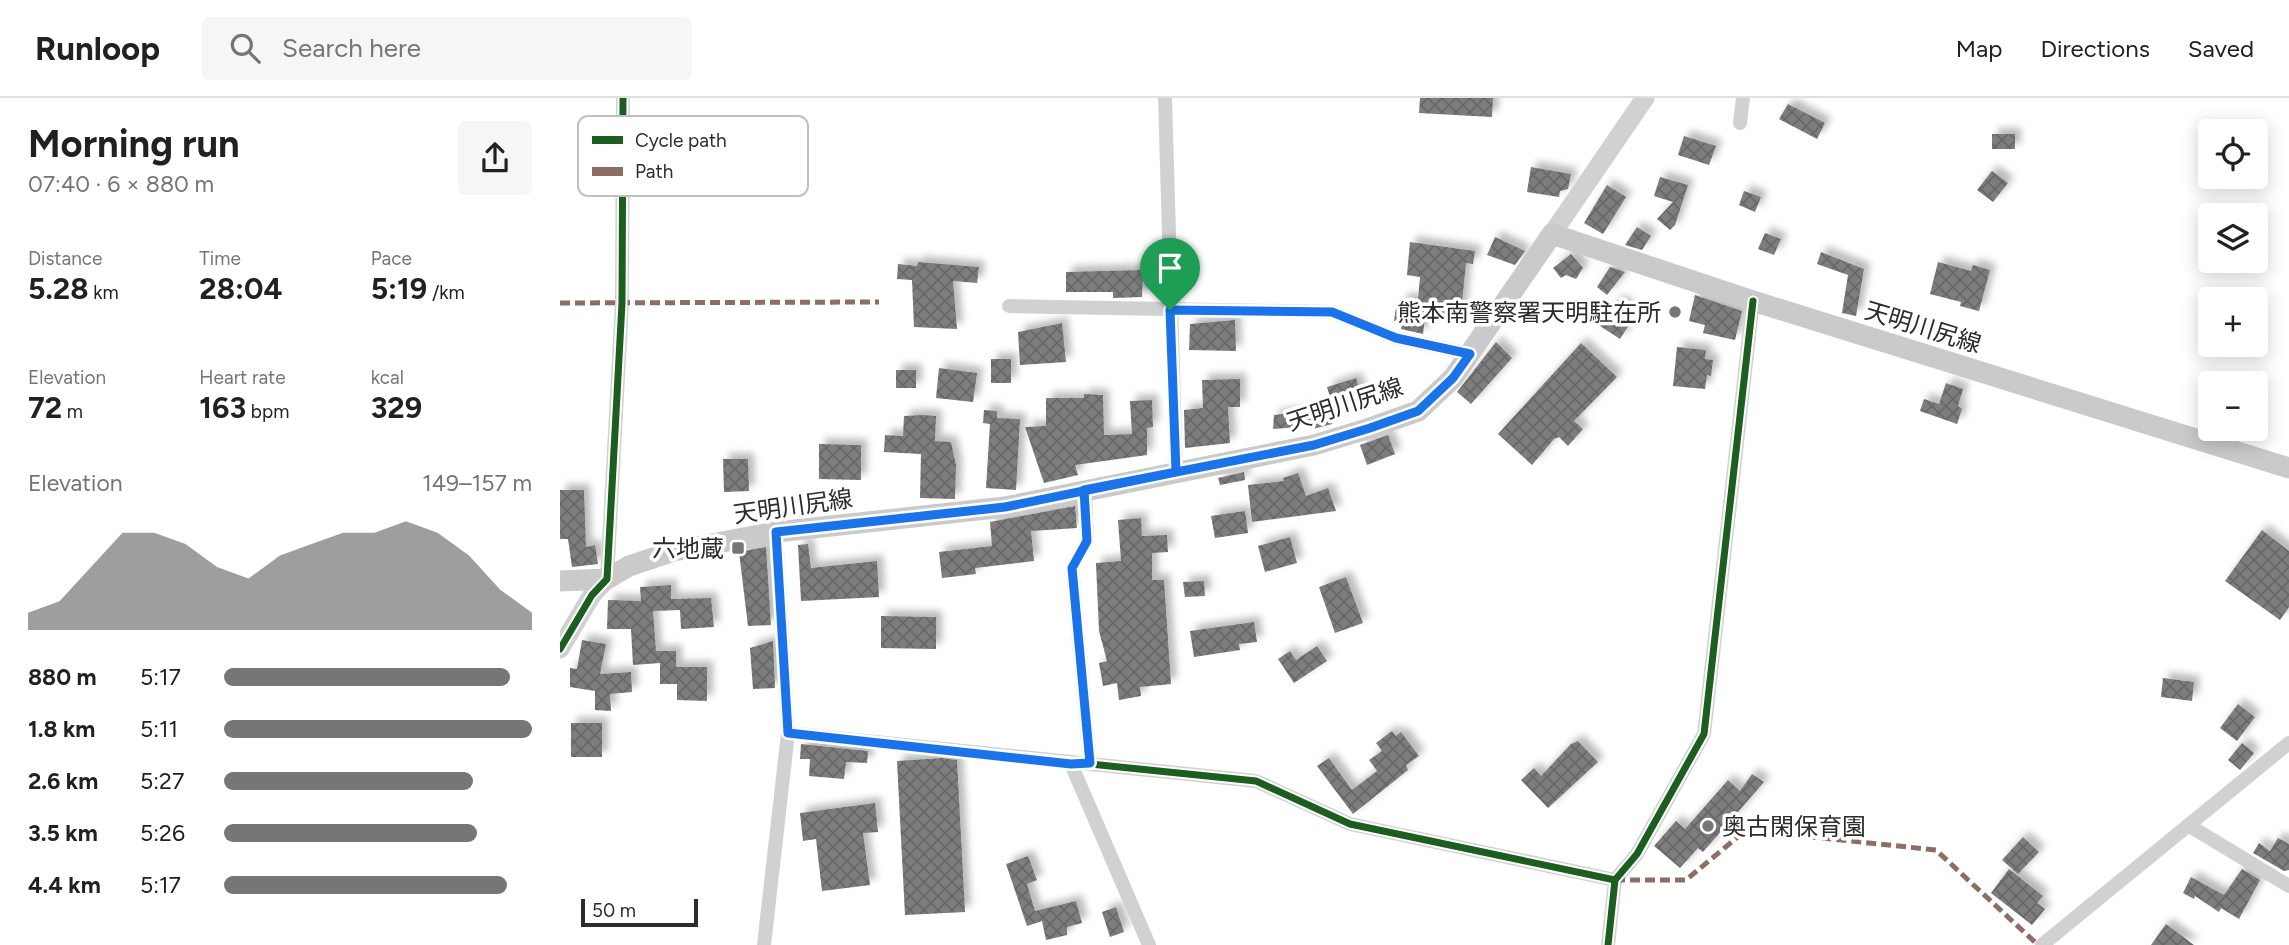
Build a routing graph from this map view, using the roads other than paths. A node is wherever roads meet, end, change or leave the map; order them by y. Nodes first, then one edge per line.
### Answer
1 (623, 98) edge
2 (1165, 98) edge
3 (1645, 98) edge
4 (1743, 98) edge
5 (623, 116) edge
6 (1740, 123) dead end
7 (623, 196) edge
8 (1552, 234) junction
9 (1753, 301) junction
10 (1009, 306) dead end
11 (1170, 310) junction
12 (1470, 354) junction
13 (2289, 468) edge
14 (1176, 472) junction
15 (1084, 490) junction
16 (776, 532) junction
17 (607, 579) junction
18 (560, 581) edge
19 (560, 649) edge
20 (788, 733) junction
21 (2289, 743) edge
22 (1090, 763) junction
23 (1071, 764) junction
24 (2188, 825) junction
25 (1615, 880) junction
26 (2289, 886) edge
27 (764, 945) edge
28 (1149, 945) edge
29 (1608, 945) edge
30 (2042, 945) edge

1 - 5 street
2 - 11 street
3 - 8 street
4 - 6 street
7 - 17 street
8 - 9 main road, 天明川尻線
8 - 12 main road, 天明川尻線
9 - 13 main road, 天明川尻線
9 - 25 street
10 - 11 street
11 - 12 street
11 - 14 street
12 - 14 main road, 天明川尻線
14 - 15 main road, 天明川尻線
15 - 16 main road, 天明川尻線
15 - 22 street
16 - 17 main road, 天明川尻線
16 - 20 street
17 - 18 main road, 天明川尻線
17 - 19 street
20 - 23 street
20 - 27 street
21 - 24 street
22 - 23 street
22 - 25 street
23 - 28 street
24 - 26 street
24 - 30 street
25 - 29 street

